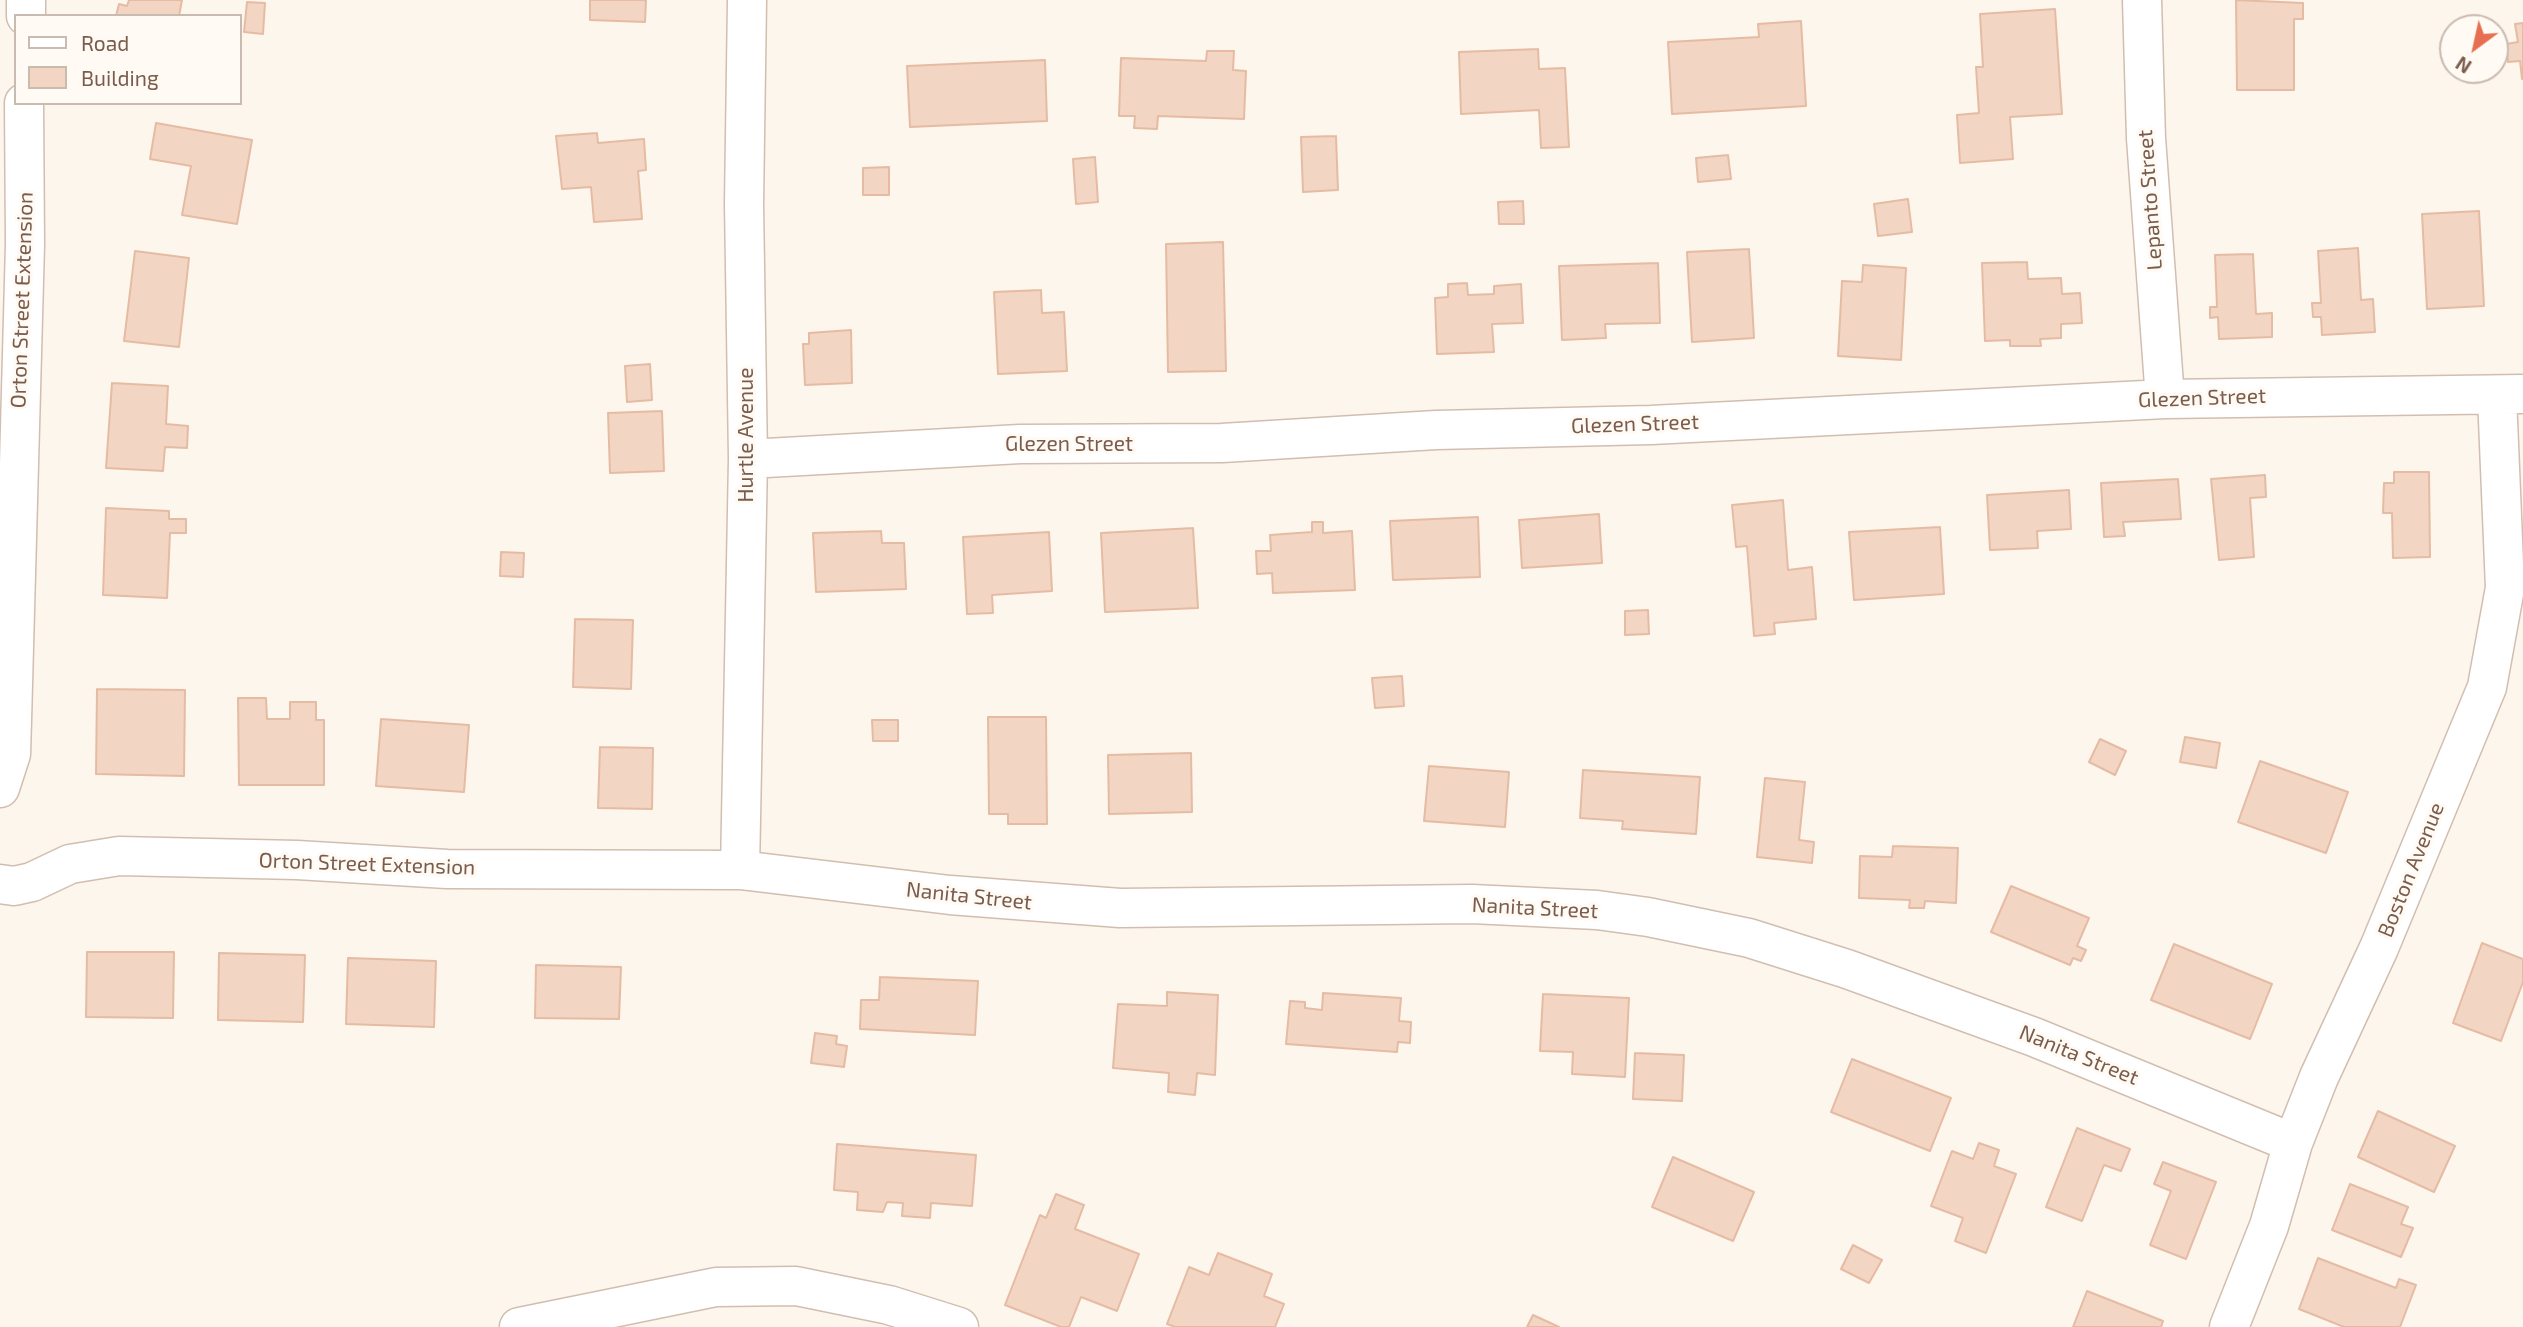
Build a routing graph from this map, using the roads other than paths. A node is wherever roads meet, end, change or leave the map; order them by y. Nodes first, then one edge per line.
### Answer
1 (747, 0) edge
2 (2142, 0) edge
3 (24, 105) edge
4 (2510, 395) edge
5 (2165, 399) junction
6 (747, 459) junction
7 (0, 788) edge
8 (740, 870) junction
9 (0, 884) edge
10 (2293, 1143) junction
11 (519, 1327) edge
12 (960, 1327) edge
13 (2229, 1327) edge

1 - 6 street, Hurtle Avenue
2 - 5 street, Lepanto Street
3 - 7 street, Orton Street Extension
4 - 5 street, Glezen Street
4 - 10 street, Boston Avenue
5 - 6 street, Glezen Street
6 - 8 street, Hurtle Avenue
8 - 9 street, Orton Street Extension
8 - 10 street, Nanita Street
10 - 13 street, Boston Avenue
11 - 12 street

